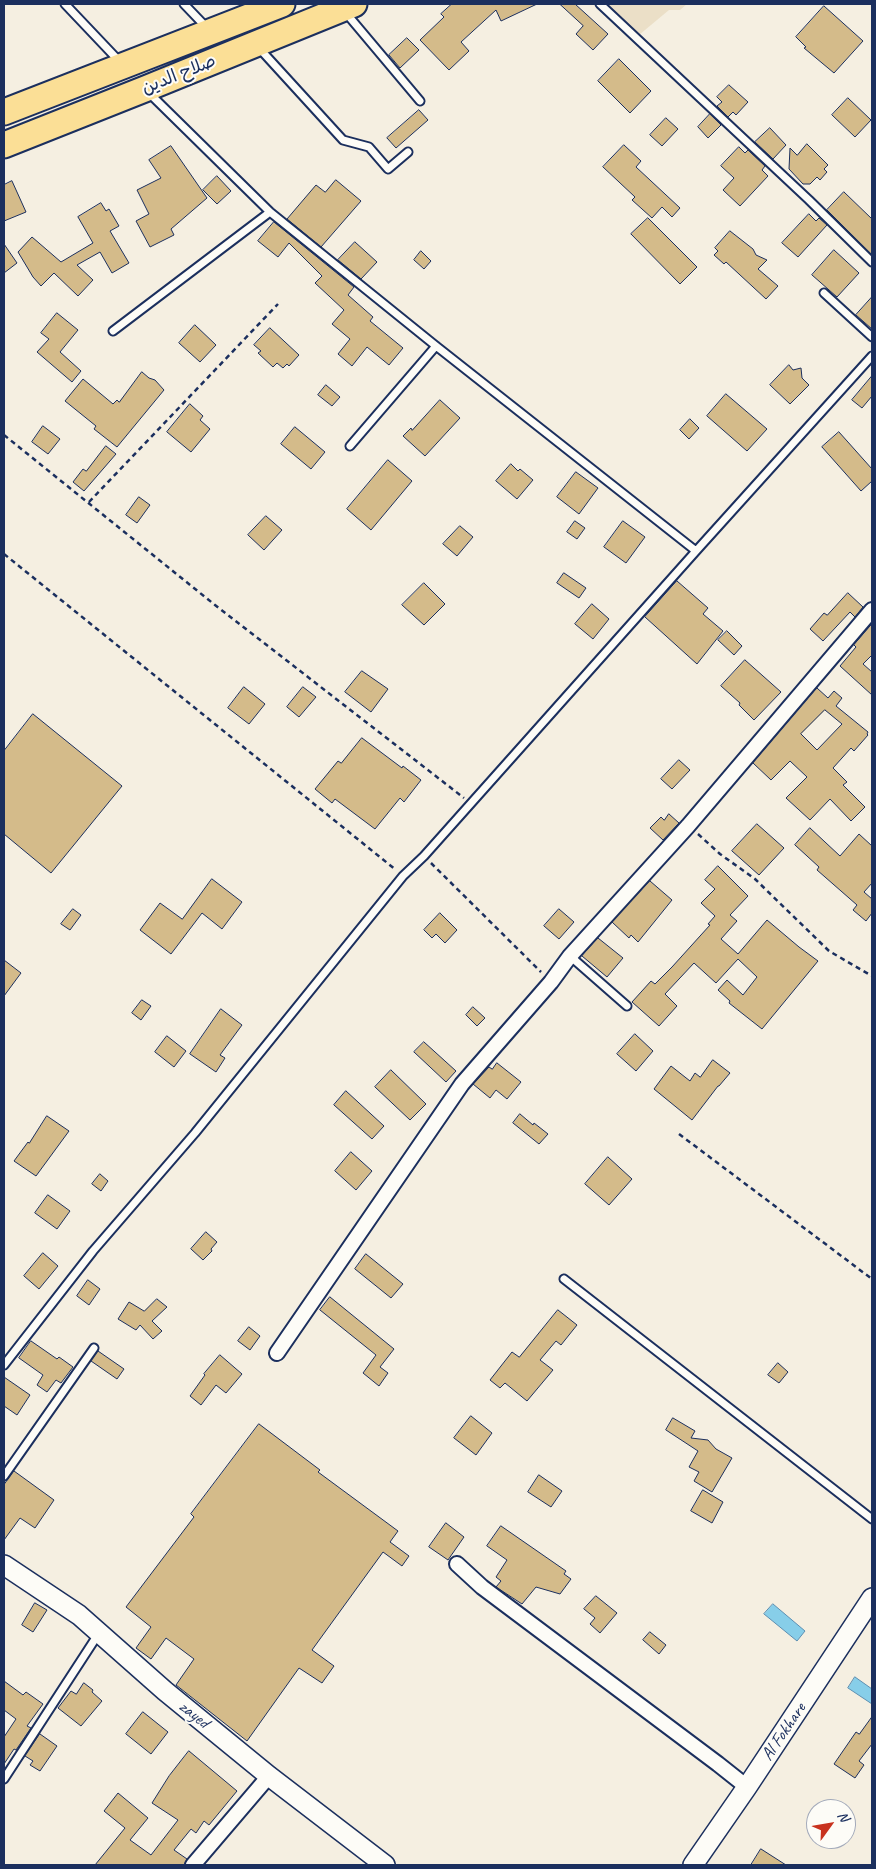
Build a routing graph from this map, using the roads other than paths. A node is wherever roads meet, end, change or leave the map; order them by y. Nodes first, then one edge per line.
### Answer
1 (65, 4) edge
2 (184, 4) edge
3 (282, 4) edge
4 (600, 4) edge
5 (348, 6) edge
6 (211, 32) junction
7 (255, 44) junction
8 (123, 66) junction
9 (146, 90) junction
10 (420, 101) dead end
11 (4, 112) edge
12 (4, 145) edge
13 (408, 152) dead end
14 (270, 212) junction
15 (872, 262) edge
16 (824, 293) dead end
17 (113, 332) dead end
18 (872, 337) edge
19 (436, 346) junction
20 (872, 356) edge
21 (350, 446) dead end
22 (696, 551) junction
23 (872, 610) edge
24 (570, 956) junction
25 (627, 1006) dead end
26 (564, 1279) dead end
27 (94, 1348) dead end
28 (277, 1353) dead end
29 (4, 1365) edge
30 (4, 1476) edge
31 (872, 1519) edge
32 (457, 1564) dead end
33 (4, 1565) edge
34 (872, 1598) edge
35 (99, 1632) junction
36 (269, 1776) junction
37 (4, 1780) edge
38 (747, 1787) junction
39 (193, 1865) edge
40 (385, 1865) edge
41 (693, 1865) edge

1 - 8 lane
2 - 6 lane
3 - 6 highway, صلاح الدين
4 - 15 lane
5 - 7 highway, صلاح الدين
5 - 10 lane
6 - 8 highway, صلاح الدين
7 - 9 highway, صلاح الدين
7 - 13 lane
8 - 11 highway, صلاح الدين
9 - 12 highway, صلاح الدين
9 - 14 lane
14 - 17 lane
14 - 19 lane
16 - 18 lane
19 - 21 lane
19 - 22 lane
20 - 22 lane
22 - 29 lane
23 - 24 street
24 - 25 lane
24 - 28 street
26 - 31 lane
27 - 30 lane
32 - 38 street
33 - 35 street, zayed
34 - 38 street, Al Fokhare
35 - 36 street, zayed
35 - 37 lane
36 - 39 street
36 - 40 street, zayed
38 - 41 street, Al Fokhare

